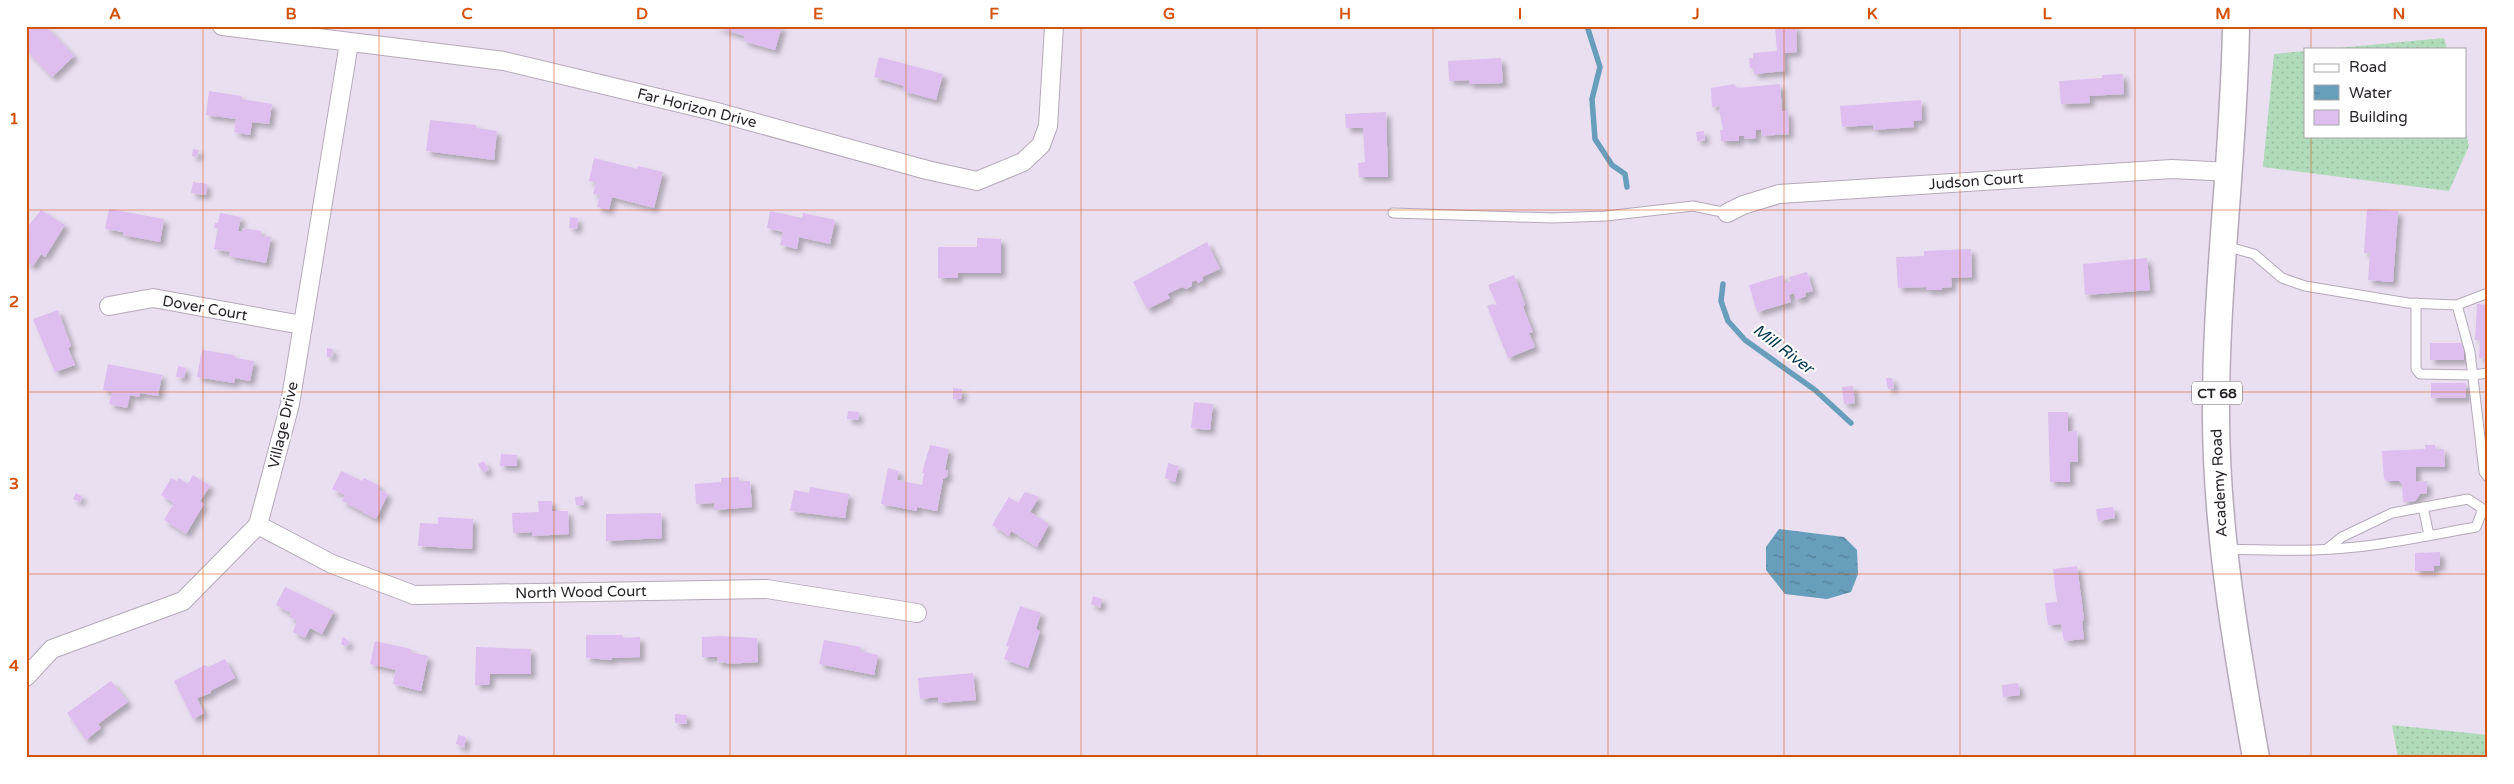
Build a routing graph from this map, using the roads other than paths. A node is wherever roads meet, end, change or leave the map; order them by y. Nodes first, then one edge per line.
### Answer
1 (222, 26) edge
2 (1054, 26) edge
3 (2236, 26) edge
4 (349, 43) junction
5 (2230, 172) junction
6 (1393, 213) dead end
7 (1727, 214) joint
8 (2224, 246) junction
9 (2488, 293) edge
10 (2416, 303) junction
11 (109, 306) dead end
12 (2457, 306) junction
13 (302, 325) junction
14 (2488, 373) edge
15 (2473, 375) junction
16 (2488, 477) edge
17 (2423, 507) junction
18 (2485, 508) edge
19 (258, 525) junction
20 (2429, 535) junction
21 (2328, 548) junction
22 (2223, 549) junction
23 (917, 612) dead end
24 (26, 677) edge
25 (2256, 758) edge

1 - 4 street, Far Horizon Drive
2 - 4 street, Far Horizon Drive
3 - 5 main road, Academy Road / CT 68
4 - 13 street, Village Drive
5 - 7 street, Judson Court
5 - 8 main road, Academy Road / CT 68
6 - 7 lane
8 - 10 lane
8 - 22 main road, Academy Road / CT 68
9 - 12 lane
10 - 12 lane
10 - 15 lane
11 - 13 street, Dover Court
12 - 15 lane
13 - 19 street, Village Drive
14 - 15 lane
15 - 16 lane
17 - 18 lane
17 - 20 lane
17 - 21 lane
18 - 20 lane
19 - 23 street, North Wood Court
19 - 24 street, Village Drive
20 - 21 lane
21 - 22 lane
22 - 25 main road, Academy Road / CT 68

